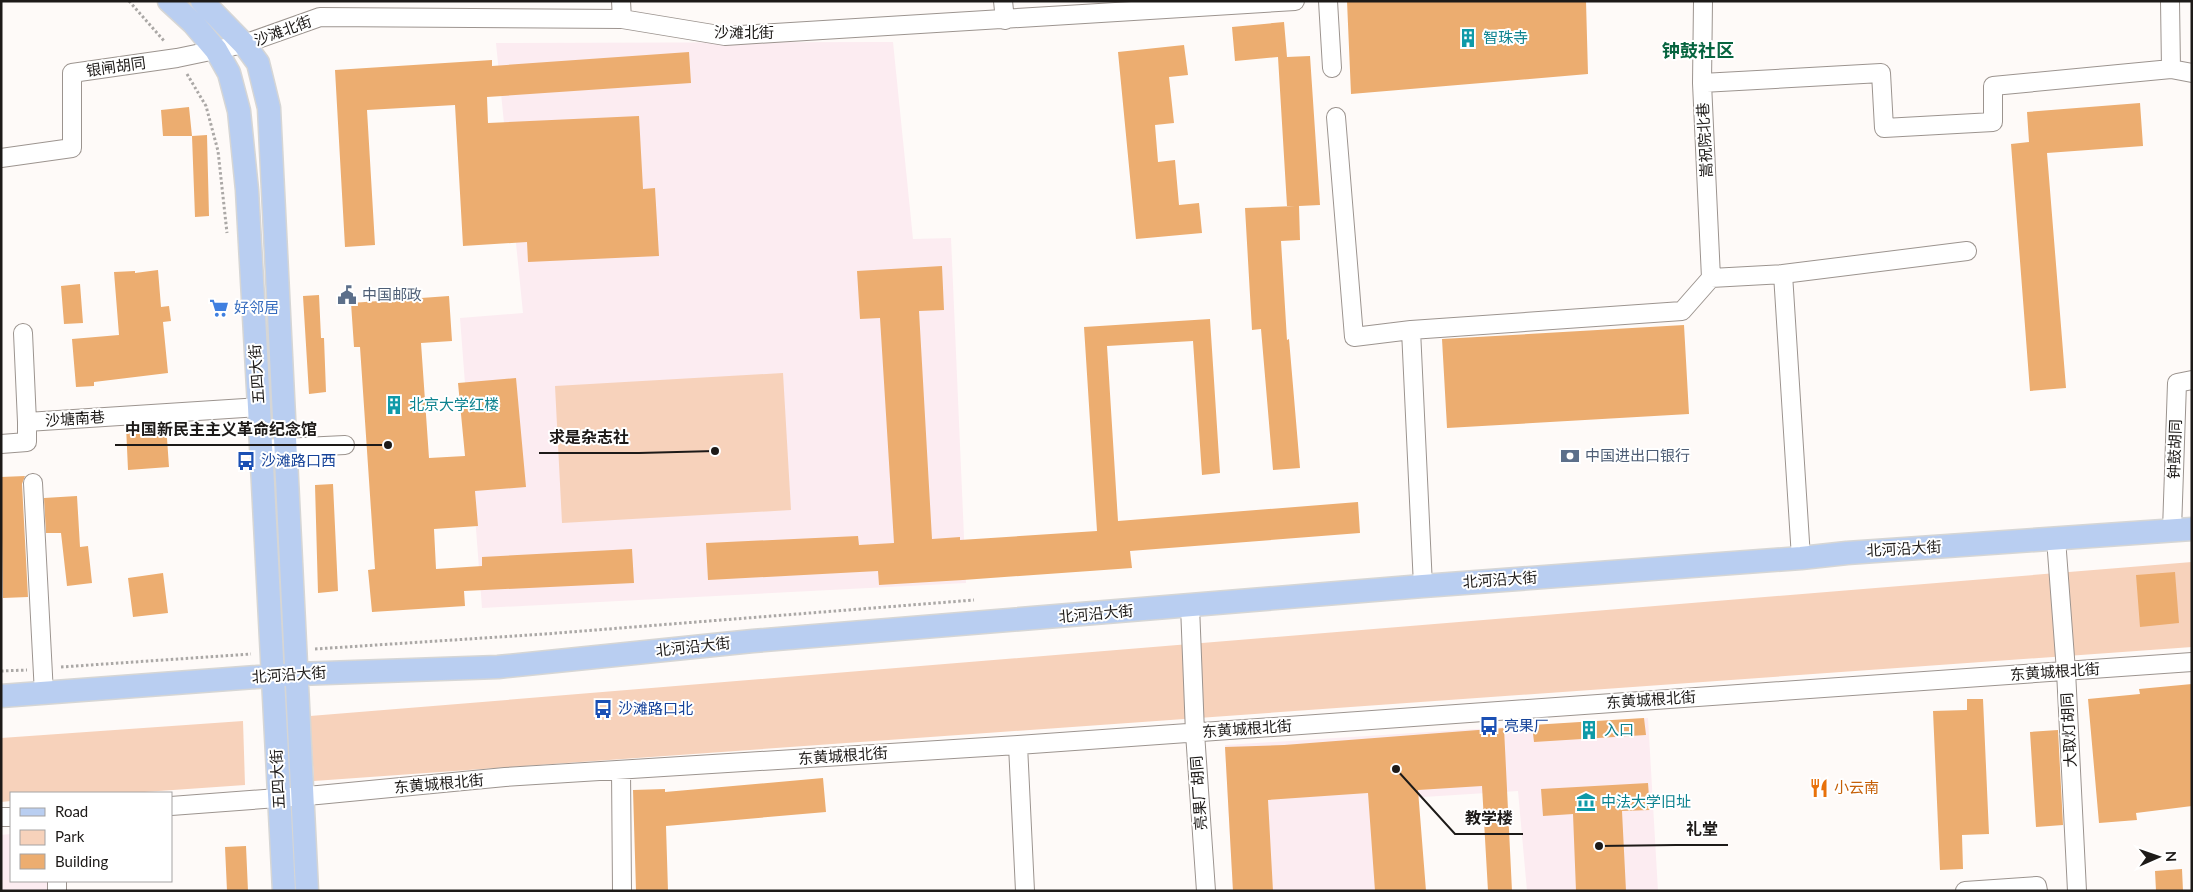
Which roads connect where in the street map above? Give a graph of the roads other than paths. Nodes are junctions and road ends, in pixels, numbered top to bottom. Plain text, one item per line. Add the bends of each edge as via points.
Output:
1 (169, 1) edge
2 (202, 1) edge
3 (1003, 1) edge
4 (1295, 1) edge
5 (1328, 1) edge
6 (1703, 1) edge
7 (2170, 1) edge
8 (1248, 3) edge
9 (319, 9) edge
10 (622, 10) edge
11 (1005, 20) junction
12 (244, 44) junction
13 (216, 50) junction
14 (1332, 68) dead end
15 (2171, 68) junction
16 (2192, 73) edge
17 (1702, 82) junction
18 (1336, 116) dead end
19 (1, 158) edge
20 (1967, 251) dead end
21 (1783, 274) junction
22 (1711, 278) junction
23 (1411, 330) junction
24 (23, 333) dead end
25 (2192, 380) edge
26 (260, 407) junction
27 (27, 422) junction
28 (1, 444) edge
29 (345, 445) dead end
30 (286, 448) junction
31 (262, 449) junction
32 (33, 483) dead end
33 (2182, 530) edge
34 (2056, 539) junction
35 (1801, 558) junction
36 (1423, 586) junction
37 (1190, 606) junction
38 (2192, 662) edge
39 (2066, 671) junction
40 (297, 674) junction
41 (273, 676) junction
42 (44, 694) junction
43 (1, 696) edge
44 (1195, 733) junction
45 (1018, 745) junction
46 (621, 770) junction
47 (302, 796) junction
48 (279, 798) junction
49 (172, 806) edge
50 (284, 891) edge
51 (307, 891) edge
52 (622, 891) edge
53 (1025, 891) edge
54 (1206, 891) edge
55 (1965, 891) edge
56 (2038, 891) edge
57 (2077, 891) edge

1 - 13 main road, 五四大街
2 - 12 main road, 五四大街
3 - 11 street
4 - 8 street, 沙滩北街
5 - 14 street
6 - 17 street, 嵩祝院北巷
7 - 15 street
8 - 11 street, 沙滩北街
9 - 10 street, 沙滩北街
9 - 12 street, 沙滩北街
10 - 11 street, 沙滩北街 via 725,36
12 - 13 street, 沙滩北街
12 - 30 main road, 五四大街 via 258,63 269,108
13 - 19 street, 银闸胡同 via 72,73 72,148
13 - 26 main road, 五四大街 via 236,94 242,132
15 - 16 street
15 - 17 street via 1993,86 1993,122 1884,128 1880,73
17 - 22 street, 嵩祝院北巷
18 - 23 street via 1354,337
20 - 21 street
21 - 22 street
21 - 35 street
22 - 23 street via 1682,311
23 - 36 street
24 - 27 street
25 - 33 street, 钟鼓胡同 via 2176,383
26 - 27 street, 沙塘南巷
26 - 31 main road, 五四大街
27 - 28 street, 沙塘南巷 via 27,442
29 - 30 street
30 - 31 street
30 - 40 main road, 五四大街
31 - 41 main road, 五四大街
32 - 42 street
33 - 34 main road, 北河沿大街
34 - 35 main road, 北河沿大街
34 - 39 street, 大取灯胡同
35 - 36 main road, 北河沿大街
36 - 37 main road, 北河沿大街
37 - 40 main road, 北河沿大街 via 754,641 498,667
37 - 44 street, 亮果厂胡同
38 - 39 street, 东黄城根北街
39 - 44 street, 东黄城根北街
39 - 57 street, 大取灯胡同
40 - 41 main road, 北河沿大街
40 - 47 main road, 五四大街
41 - 42 main road, 北河沿大街
41 - 48 main road, 五四大街
42 - 43 main road, 北河沿大街
44 - 45 street, 东黄城根北街
44 - 54 street, 亮果厂胡同
45 - 46 street, 东黄城根北街
45 - 53 street
46 - 47 street, 东黄城根北街
46 - 52 street
47 - 48 street, 东黄城根北街
47 - 51 main road, 五四大街
48 - 49 street, 东黄城根北街
48 - 50 main road, 五四大街
55 - 56 street via 2037,886

